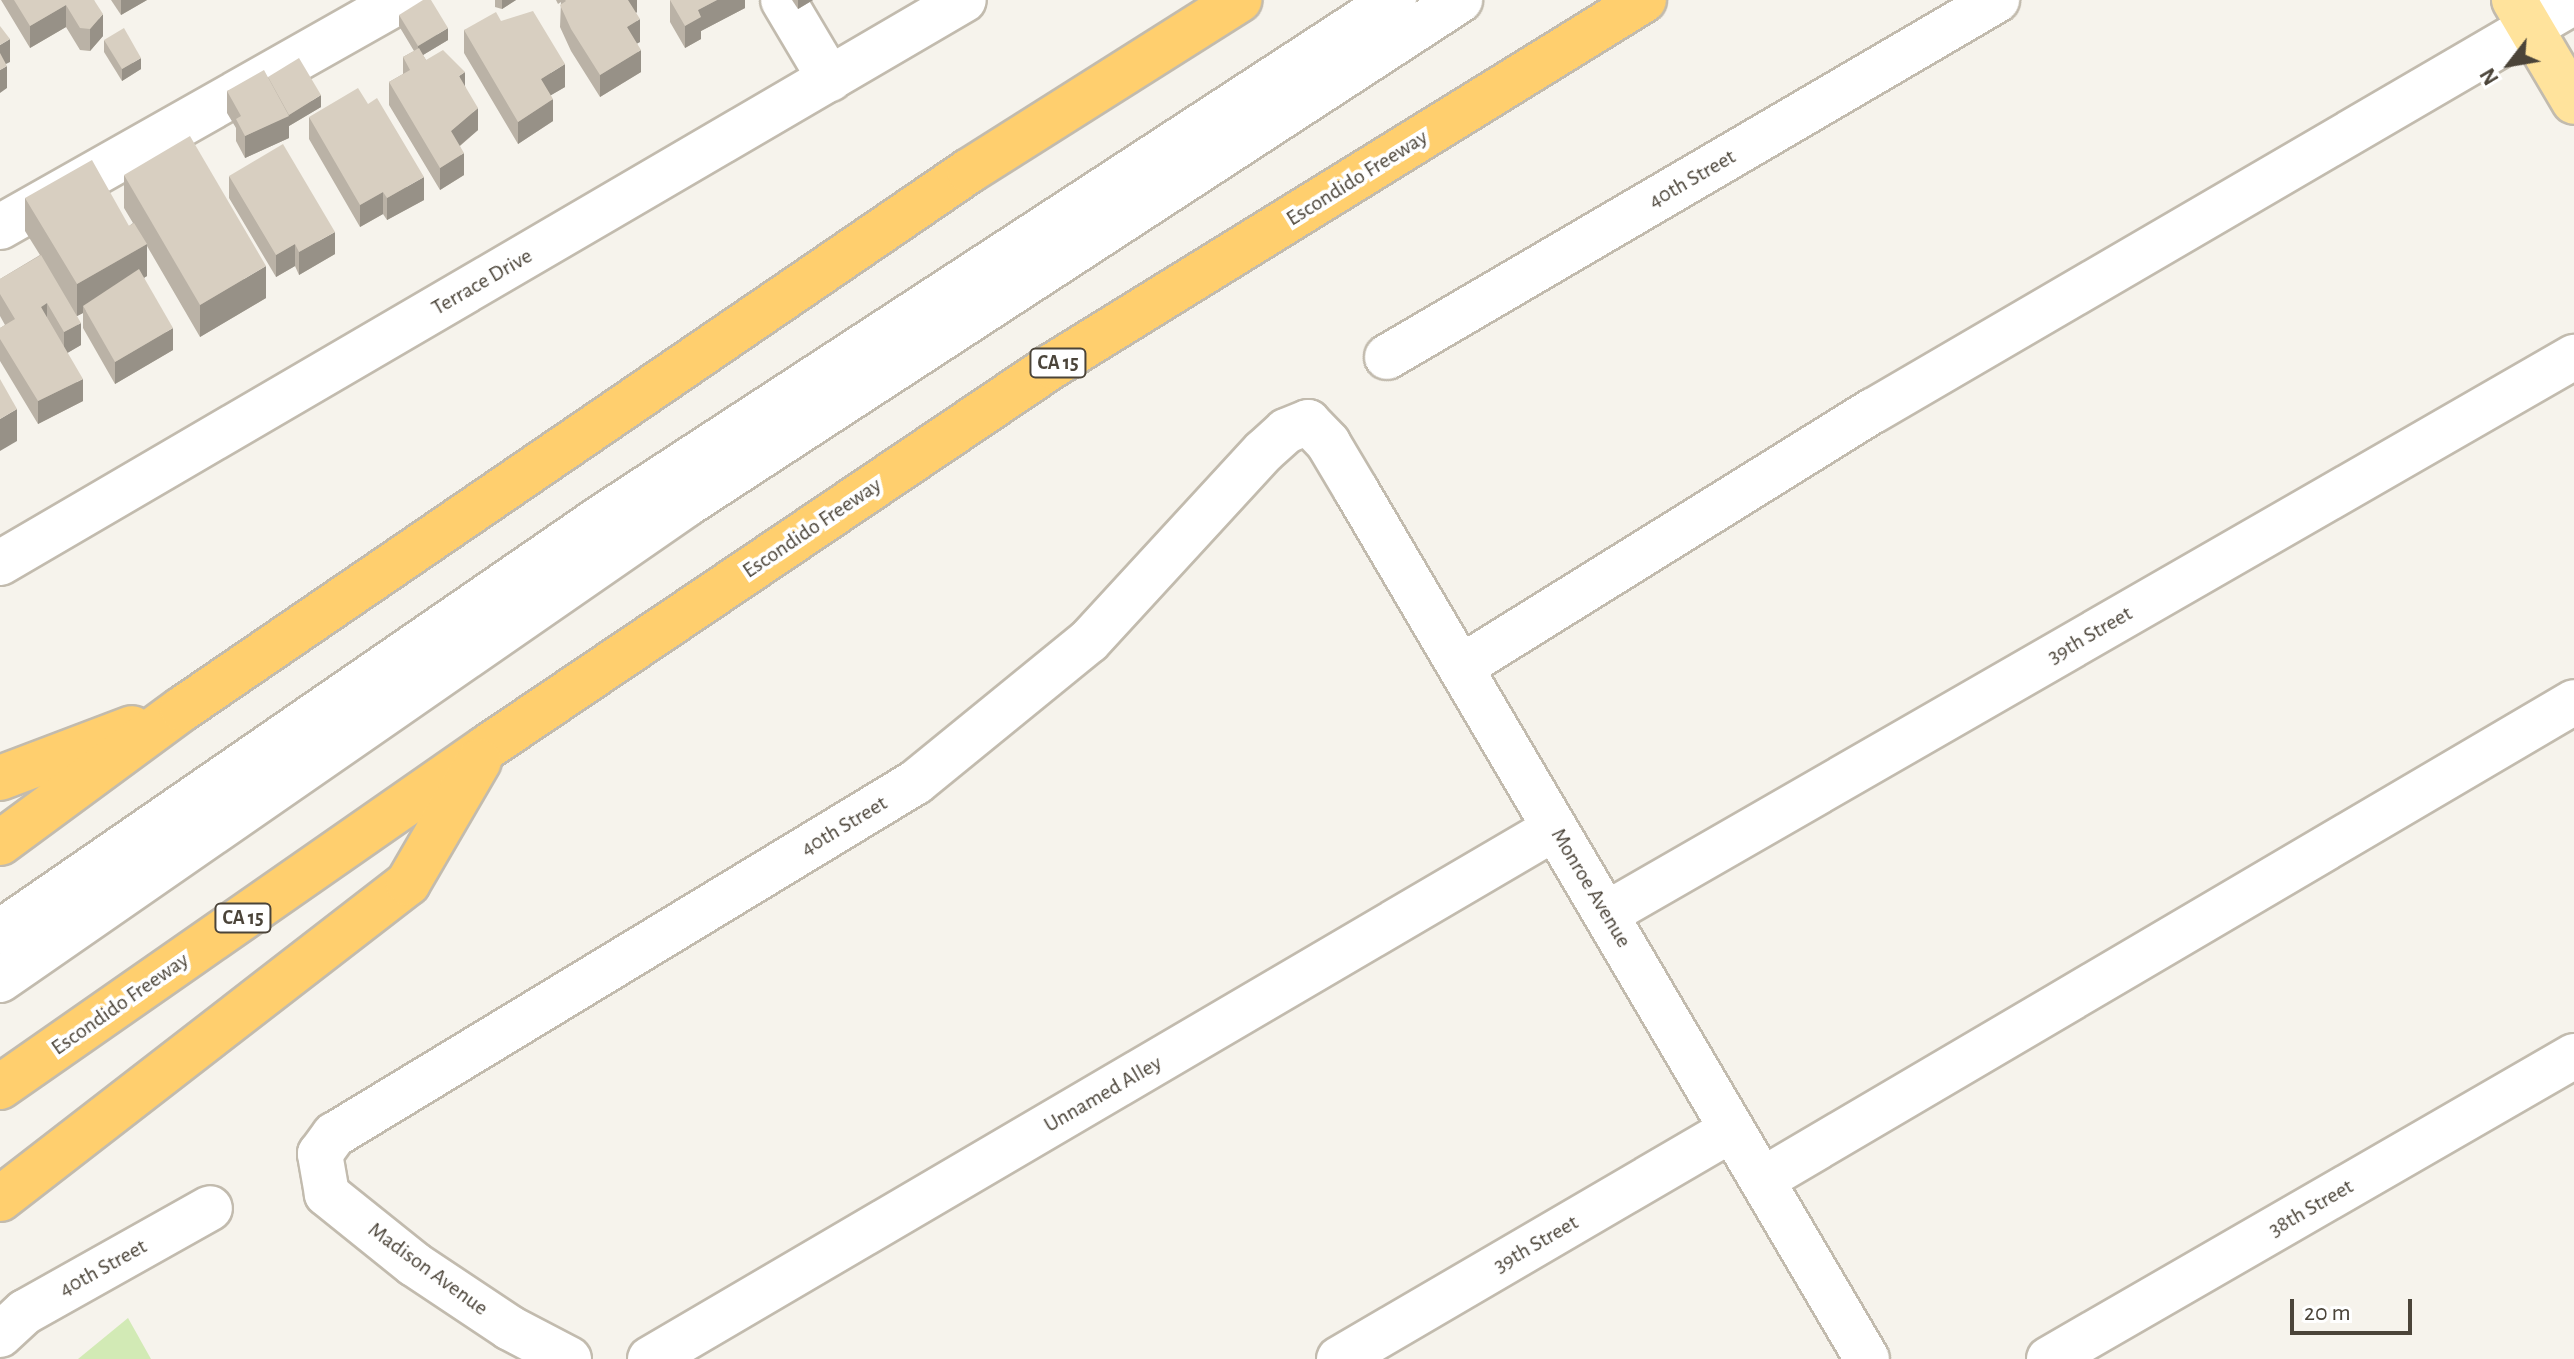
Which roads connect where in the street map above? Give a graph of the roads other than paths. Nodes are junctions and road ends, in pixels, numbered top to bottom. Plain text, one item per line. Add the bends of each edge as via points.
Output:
1 (401, 0) edge
2 (783, 0) edge
3 (964, 0) edge
4 (1240, 0) edge
5 (1394, 0) edge
6 (1460, 0) edge
7 (1644, 0) edge
8 (1997, 0) edge
9 (2574, 2) edge
10 (2522, 14) edge
11 (830, 79) junction
12 (2574, 102) edge
13 (0, 227) edge
14 (1387, 357) dead end
15 (2574, 357) edge
16 (1308, 422) joint
17 (0, 563) edge
18 (1461, 667) junction
19 (2574, 702) edge
20 (182, 709) junction
21 (486, 748) junction
22 (0, 778) edge
23 (1555, 828) junction
24 (0, 843) edge
25 (1606, 914) junction
26 (0, 932) edge
27 (0, 980) edge
28 (2574, 1056) edge
29 (0, 1087) edge
30 (1732, 1129) junction
31 (320, 1154) joint
32 (1762, 1180) junction
33 (0, 1199) edge
34 (210, 1208) dead end
35 (0, 1335) edge
36 (569, 1359) edge
37 (650, 1359) edge
38 (1339, 1359) edge
39 (1867, 1359) edge
40 (2049, 1359) edge

1 - 13 street
2 - 11 street
3 - 11 street, Terrace Drive
4 - 20 highway via 969,171
5 - 26 street via 602,517
6 - 27 street via 687,504
7 - 21 highway, Escondido Freeway / CA 15 via 1052,366
8 - 14 street, 40th Street
9 - 10 street
10 - 12 main road
10 - 18 street
11 - 17 street, Terrace Drive
15 - 25 street, 39th Street
16 - 18 street, Monroe Avenue via 1328,443
16 - 31 street, 40th Street via 1286,431 1264,451 1089,641 916,782 334,1135
18 - 23 street, Monroe Avenue
19 - 32 street
20 - 22 highway
20 - 24 highway
21 - 29 highway, Escondido Freeway / CA 15
21 - 33 highway via 408,883
23 - 25 street, Monroe Avenue
23 - 37 street, Unnamed Alley
25 - 30 street, Monroe Avenue
28 - 40 street, 38th Street
30 - 32 street, Monroe Avenue
30 - 38 street, 39th Street
31 - 36 street, Madison Avenue via 327,1194 414,1264 510,1328
32 - 39 street, Monroe Avenue
34 - 35 street, 40th Street via 25,1312

